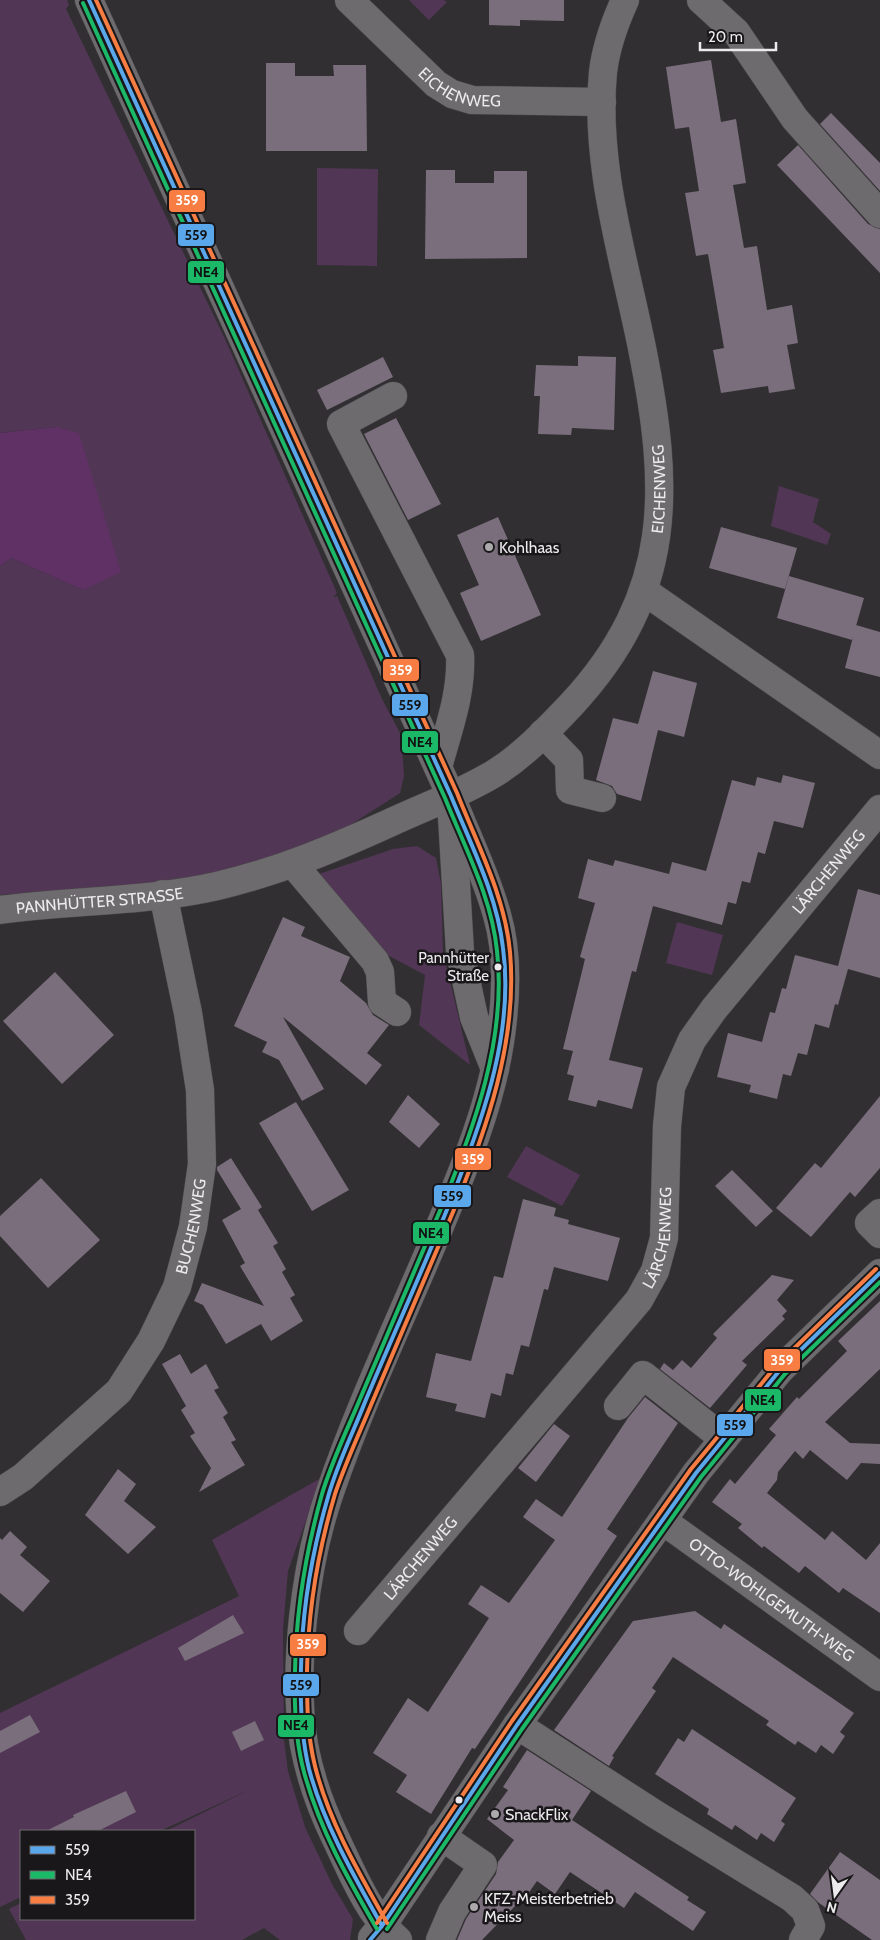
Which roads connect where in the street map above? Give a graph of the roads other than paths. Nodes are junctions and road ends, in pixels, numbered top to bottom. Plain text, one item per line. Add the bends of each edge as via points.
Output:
1 (90, 0) edge
2 (349, 0) edge
3 (625, 0) edge
4 (700, 0) edge
5 (602, 102) junction
6 (880, 214) edge
7 (393, 396) dead end
8 (644, 591) junction
9 (543, 734) junction
10 (880, 755) edge
11 (438, 767) junction
12 (451, 796) junction
13 (602, 798) dead end
14 (880, 809) edge
15 (293, 864) junction
16 (163, 894) junction
17 (0, 910) edge
18 (397, 1012) dead end
19 (495, 1069) junction
20 (880, 1213) edge
21 (880, 1234) edge
22 (880, 1273) edge
23 (618, 1406) dead end
24 (724, 1439) junction
25 (0, 1492) edge
26 (662, 1521) junction
27 (358, 1631) dead end
28 (880, 1677) edge
29 (517, 1725) junction
30 (441, 1836) junction
31 (384, 1935) edge
32 (440, 1940) edge
33 (803, 1940) edge

1 - 11 street
2 - 5 street, EICHENWEG via 436,84 452,94 472,100
3 - 5 street, EICHENWEG via 604,68
4 - 6 street via 736,32 795,119
5 - 8 street, EICHENWEG via 606,166 654,410 660,465 656,533
7 - 11 street via 341,424 460,655 458,697
8 - 9 street, EICHENWEG via 610,656
8 - 10 street
9 - 12 street, EICHENWEG via 494,774
9 - 13 street via 569,760 570,790
11 - 12 street
12 - 15 street, PANNHÜTTER STRASSE
12 - 19 street via 460,952 474,1017
12 - 19 street via 498,917 505,970
14 - 27 street, LÄRCHENWEG via 714,1009 680,1062 671,1087 667,1126 664,1238 655,1271 639,1300
15 - 16 street, PANNHÜTTER STRASSE via 215,886
15 - 18 street via 375,961 380,972 382,1002
16 - 17 street, PANNHÜTTER STRASSE
16 - 25 street, BUCHENWEG via 200,1090 202,1164 193,1226 177,1287 151,1341 119,1391 23,1477
19 - 31 street via 475,1137 455,1189 329,1494 303,1626 301,1710 305,1747 322,1809
20 - 21 street via 869,1223
22 - 24 street via 780,1370
23 - 24 street via 644,1375
24 - 26 street
26 - 28 street, OTTO-WOHLGEMUTH-WEG
26 - 29 street
29 - 30 street
29 - 33 street via 792,1898 805,1910 810,1926
30 - 31 street
30 - 32 street via 483,1865 452,1912

